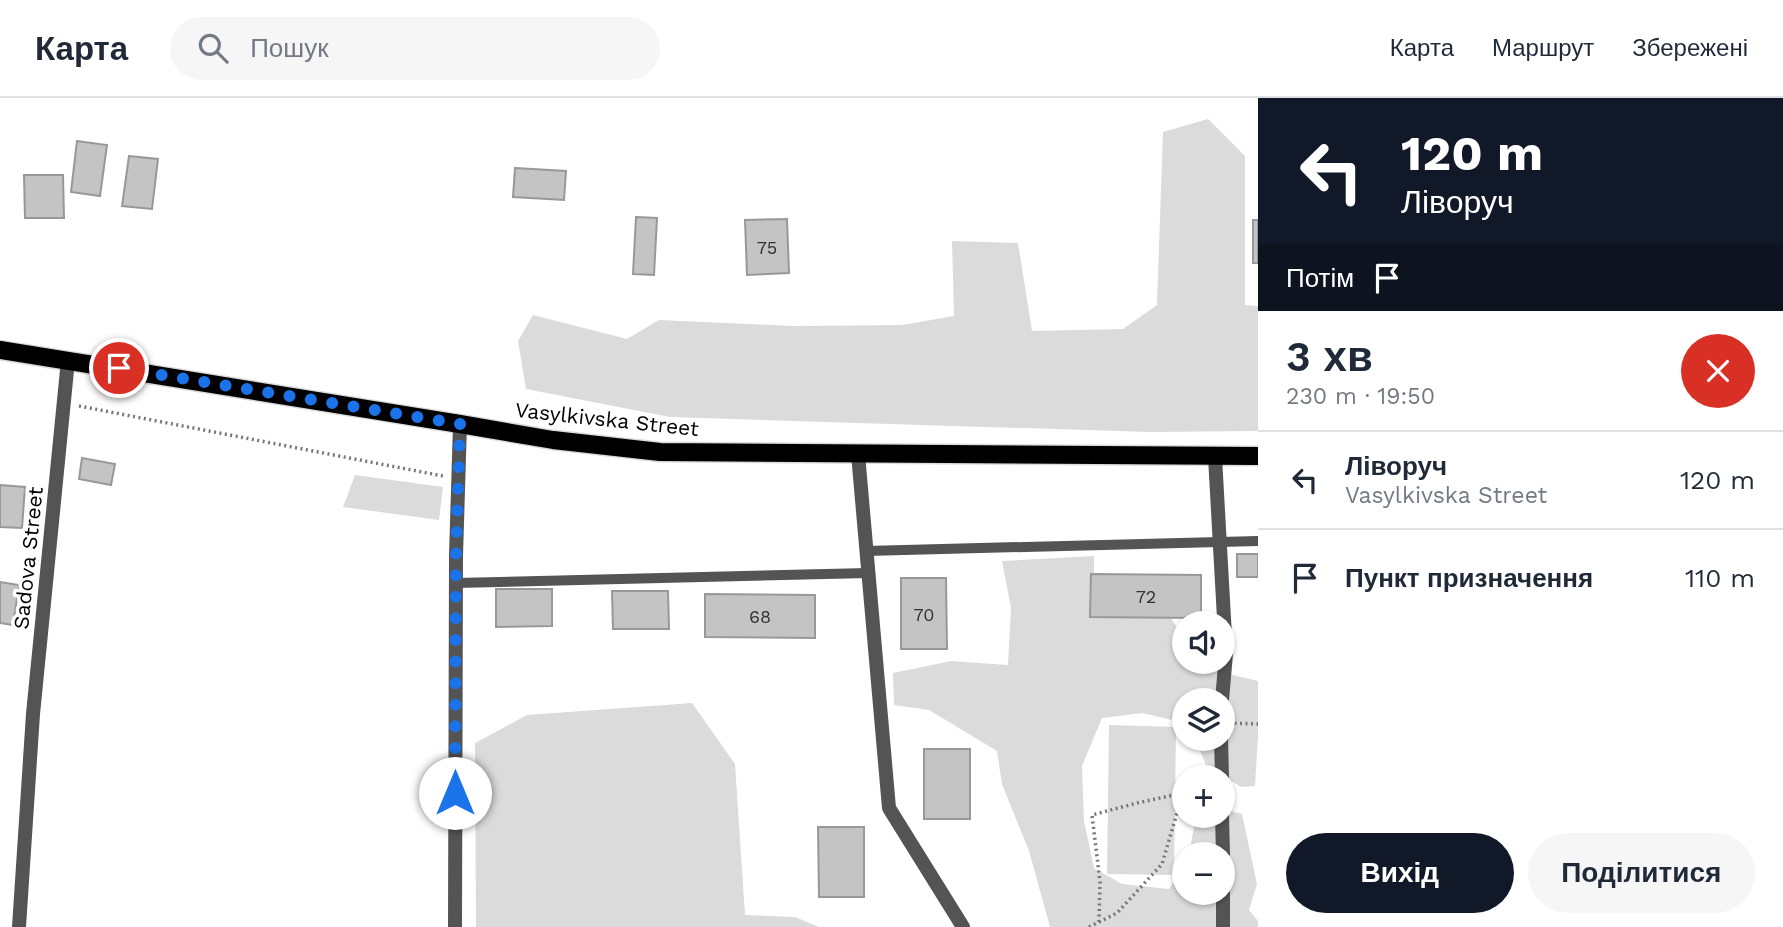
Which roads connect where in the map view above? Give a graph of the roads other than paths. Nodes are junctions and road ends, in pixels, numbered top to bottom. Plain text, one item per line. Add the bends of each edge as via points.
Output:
1 (0, 349) edge
2 (68, 360) junction
3 (460, 424) junction
4 (858, 454) junction
5 (1258, 456) edge
6 (1215, 457) junction
7 (1258, 541) edge
8 (1220, 542) junction
9 (866, 551) junction
10 (868, 573) junction
11 (456, 583) junction
12 (1223, 688) edge
13 (1223, 905) edge
14 (19, 927) edge
15 (455, 927) edge
16 (963, 927) edge
17 (1223, 927) edge

1 - 2 main road, Vasylkivska Street
2 - 3 main road, Vasylkivska Street
2 - 14 street, Sadova Street via 33,714
3 - 4 main road, Vasylkivska Street via 660,452
3 - 11 street
4 - 6 main road, Vasylkivska Street
4 - 9 street
5 - 6 main road, Vasylkivska Street
6 - 8 street
7 - 8 lane
8 - 9 lane
8 - 12 street via 1226,654
9 - 10 street
10 - 11 lane
10 - 16 street via 889,808
11 - 15 street
13 - 17 street

